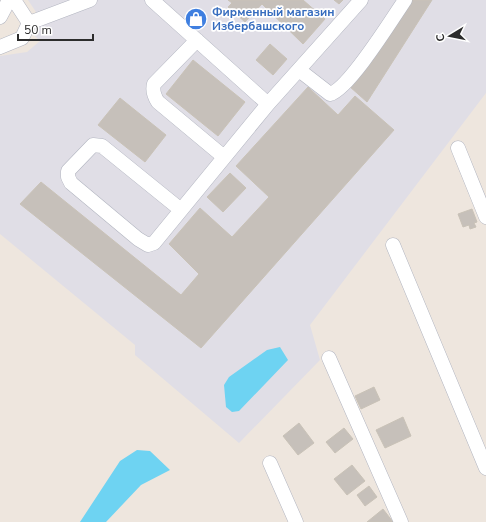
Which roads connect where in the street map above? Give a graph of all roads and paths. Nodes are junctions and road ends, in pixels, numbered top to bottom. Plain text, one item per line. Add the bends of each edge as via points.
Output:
1 (9, 0) edge
2 (14, 0) edge
3 (90, 0) edge
4 (152, 0) edge
5 (361, 0) edge
6 (405, 0) edge
7 (0, 17) edge
8 (29, 23) junction
9 (197, 40) junction
10 (0, 47) edge
11 (299, 70) junction
12 (268, 104) junction
13 (458, 148) dead end
14 (224, 157) junction
15 (181, 210) junction
16 (486, 217) edge
17 (393, 244) dead end
18 (329, 358) dead end
19 (270, 463) dead end
20 (486, 468) edge
21 (296, 522) edge
22 (401, 522) edge

1 - 7 street
2 - 8 street
3 - 8 street
4 - 9 street
5 - 11 street
6 - 11 street via 337,92 330,94
8 - 10 street via 22,38
9 - 12 street
9 - 14 street via 154,84 153,89 158,102
11 - 12 street
12 - 14 street
13 - 16 street
14 - 15 street
15 - 15 street via 154,243 148,245 71,183 68,171 93,145 102,146
17 - 20 street
18 - 22 street
19 - 21 street

